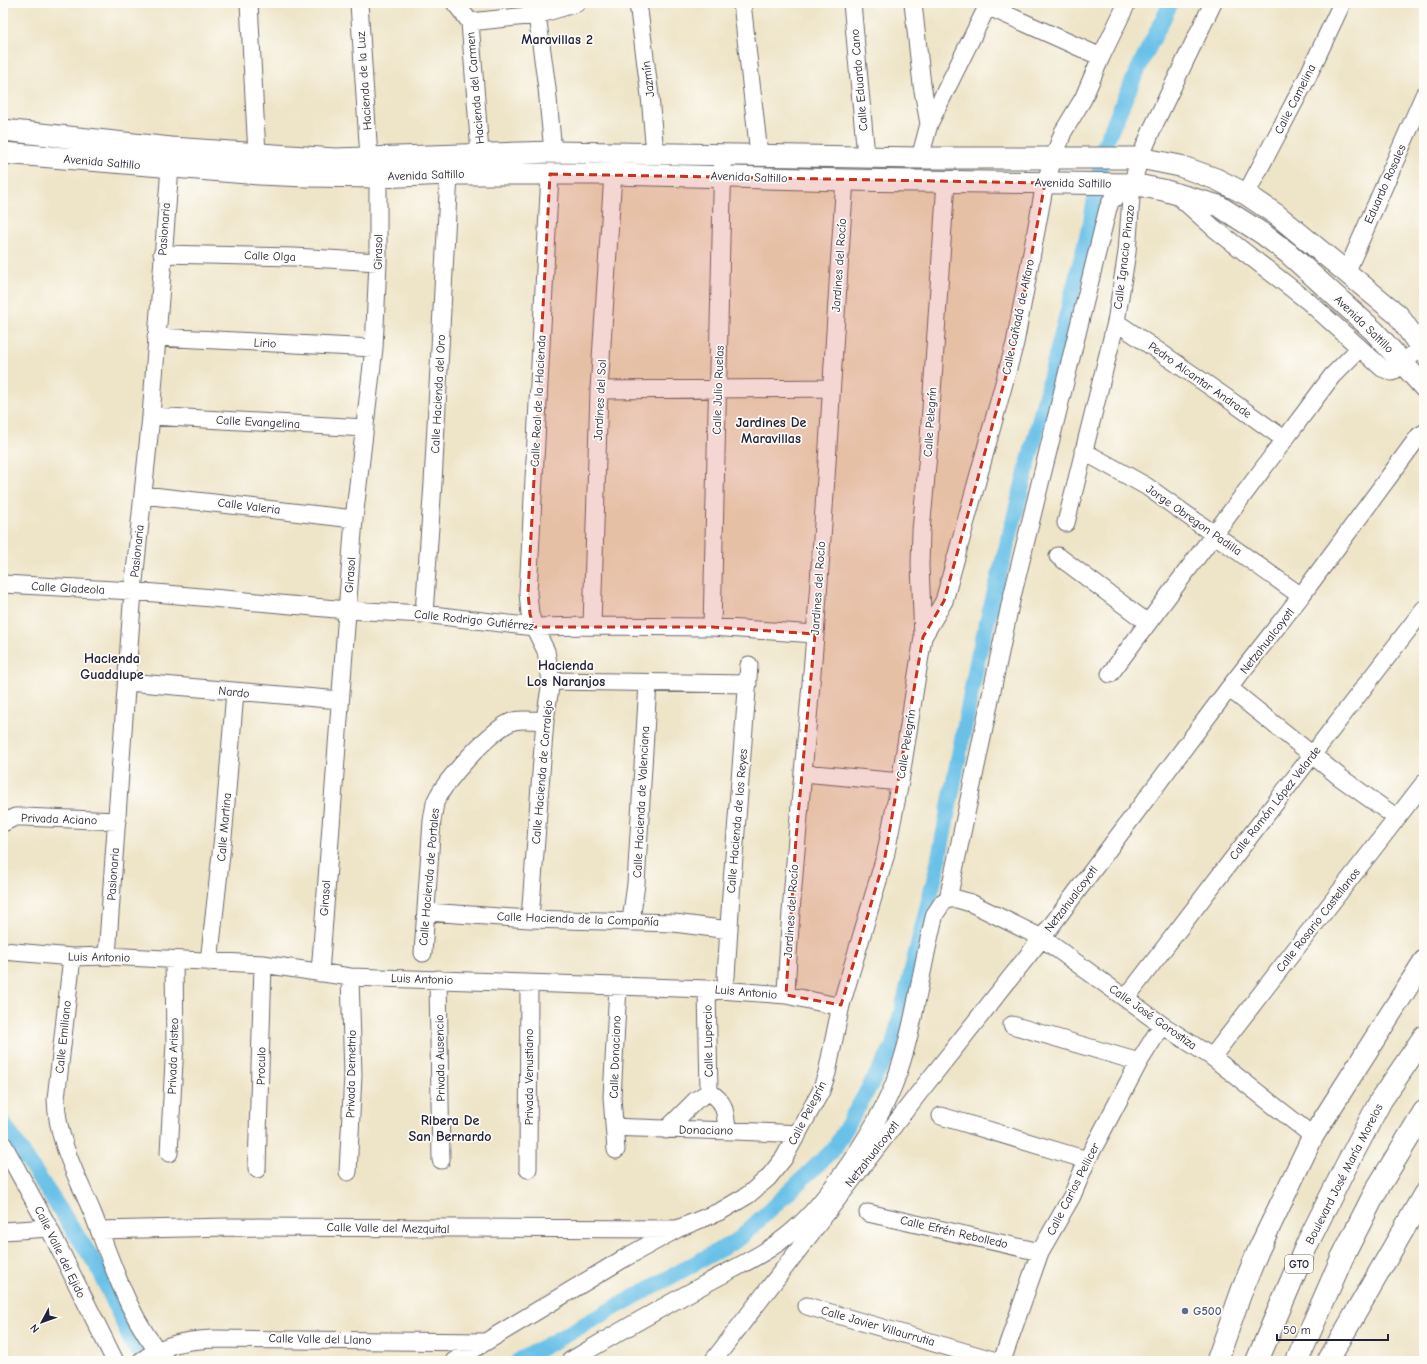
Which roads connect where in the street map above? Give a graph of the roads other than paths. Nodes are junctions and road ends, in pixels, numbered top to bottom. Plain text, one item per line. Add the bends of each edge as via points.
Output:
1 (249, 3) edge
2 (359, 3) edge
3 (455, 3) edge
4 (577, 3) edge
5 (638, 3) edge
6 (742, 3) edge
7 (852, 3) edge
8 (913, 3) edge
9 (1127, 3) edge
10 (1213, 3) edge
11 (1342, 3) edge
12 (988, 5) edge
13 (537, 15) junction
14 (470, 22) junction
15 (1101, 57) junction
16 (1424, 95) edge
17 (929, 124) junction
18 (3, 130) edge
19 (553, 152) junction
20 (3, 153) edge
21 (480, 153) junction
22 (722, 153) junction
23 (257, 154) junction
24 (655, 154) junction
25 (759, 154) junction
26 (866, 156) junction
27 (1060, 157) junction
28 (170, 158) junction
29 (369, 158) junction
30 (920, 158) junction
31 (1140, 158) junction
32 (449, 174) junction
33 (550, 174) junction
34 (613, 174) junction
35 (723, 176) junction
36 (378, 177) junction
37 (845, 180) junction
38 (946, 181) junction
39 (1051, 182) junction
40 (1132, 184) junction
41 (1175, 194) junction
42 (1246, 194) junction
43 (162, 254) junction
44 (378, 262) junction
45 (1346, 273) junction
46 (1116, 322) junction
47 (156, 337) junction
48 (374, 348) junction
49 (1360, 348) junction
50 (1423, 348) edge
51 (1404, 363) junction
52 (1424, 387) edge
53 (830, 388) junction
54 (718, 389) junction
55 (599, 390) junction
56 (151, 416) junction
57 (365, 428) junction
58 (1424, 433) edge
59 (1284, 439) junction
60 (1084, 451) junction
61 (143, 495) junction
62 (354, 519) junction
63 (1066, 523) dead end
64 (1214, 534) junction
65 (1058, 556) dead end
66 (3, 584) edge
67 (134, 591) junction
68 (1301, 596) junction
69 (1424, 609) edge
70 (347, 610) junction
71 (424, 614) junction
72 (1148, 623) junction
73 (592, 626) junction
74 (534, 627) junction
75 (712, 627) junction
76 (815, 634) junction
77 (922, 637) junction
78 (749, 665) dead end
79 (1110, 674) dead end
80 (551, 681) junction
81 (127, 682) junction
82 (648, 683) junction
83 (748, 684) junction
84 (1229, 688) junction
85 (235, 692) junction
86 (340, 700) junction
87 (545, 720) junction
88 (1312, 754) junction
89 (804, 773) junction
90 (900, 782) junction
91 (1424, 784) edge
92 (1397, 818) junction
93 (117, 821) junction
94 (3, 823) edge
95 (948, 900) junction
96 (427, 912) junction
97 (530, 919) junction
98 (632, 921) junction
99 (729, 930) junction
100 (1042, 938) junction
101 (3, 951) edge
102 (423, 953) dead end
103 (107, 956) junction
104 (72, 957) junction
105 (174, 960) junction
106 (1424, 961) edge
107 (209, 962) junction
108 (264, 964) junction
109 (320, 973) junction
110 (726, 976) dead end
111 (350, 977) junction
112 (438, 979) junction
113 (529, 984) junction
114 (618, 986) junction
115 (707, 989) junction
116 (786, 995) junction
117 (1126, 998) junction
118 (841, 1005) junction
119 (1012, 1025) dead end
120 (1162, 1025) junction
121 (1424, 1037) edge
122 (1212, 1057) junction
123 (1139, 1062) junction
124 (709, 1092) junction
125 (1424, 1112) edge
126 (941, 1116) dead end
127 (614, 1127) junction
128 (666, 1130) junction
129 (727, 1130) junction
130 (798, 1134) junction
131 (1313, 1136) junction
132 (3, 1144) edge
133 (616, 1150) dead end
134 (169, 1153) dead end
135 (441, 1160) dead end
136 (1087, 1160) junction
137 (257, 1169) dead end
138 (528, 1169) dead end
139 (348, 1172) dead end
140 (1421, 1205) edge
141 (868, 1213) dead end
142 (49, 1228) junction
143 (677, 1229) junction
144 (100, 1230) junction
145 (3, 1231) edge
146 (1040, 1252) junction
147 (807, 1306) dead end
148 (485, 1342) junction
149 (161, 1356) edge
150 (115, 1361) edge
151 (141, 1361) edge
152 (454, 1361) edge
153 (570, 1361) edge
154 (713, 1361) edge
155 (996, 1361) edge
156 (1002, 1361) edge
157 (1217, 1361) edge
158 (1257, 1361) edge
159 (1297, 1361) edge
160 (1328, 1361) edge

1 - 23 street
2 - 29 street, Hacienda de la Luz
3 - 14 street, Hacienda del Carmen
4 - 13 street
5 - 24 street, Jazmín
6 - 25 street
7 - 26 street, Calle Eduardo Cano
8 - 17 street
9 - 15 street, Calle Cañadá de Alfaro
10 - 31 street, Calle Ignacio Pinazo
11 - 42 street, Calle Camelina via 1306,80
12 - 15 street
12 - 17 street
13 - 14 street
13 - 19 street
14 - 21 street, Hacienda del Carmen
15 - 27 street, Calle Cañadá de Alfaro via 1083,99 1063,132
16 - 45 street, Eduardo Rosales
17 - 30 street
18 - 28 street, Avenida Saltillo
19 - 21 street, Avenida Saltillo
19 - 24 street, Avenida Saltillo
20 - 28 street, Avenida Saltillo
21 - 29 street, Avenida Saltillo
22 - 24 street, Avenida Saltillo
22 - 25 street, Avenida Saltillo
22 - 35 street, Calle Julio Ruelas
23 - 28 street, Avenida Saltillo
23 - 29 street, Avenida Saltillo via 335,159
25 - 26 street, Avenida Saltillo
26 - 30 street, Avenida Saltillo
27 - 30 street, Avenida Saltillo
27 - 31 street, Avenida Saltillo
27 - 39 street, Calle Cañadá de Alfaro
28 - 36 street, Avenida Saltillo via 259,174
28 - 43 street, Pasionaria
31 - 40 street, Calle Ignacio Pinazo
31 - 42 street, Avenida Saltillo via 1180,166 1216,179
32 - 33 street, Avenida Saltillo
32 - 36 street, Avenida Saltillo
32 - 71 street, Calle Hacienda del Oro
33 - 34 street, Avenida Saltillo
33 - 74 street, Calle Real de la Hacienda via 528,593
34 - 35 street, Avenida Saltillo
34 - 55 street, Jardines del Sol
35 - 37 street, Avenida Saltillo
35 - 54 street, Calle Julio Ruelas
36 - 44 street, Girasol
37 - 38 street, Avenida Saltillo
37 - 53 street, Jardines del Rocío
38 - 39 street, Avenida Saltillo
38 - 77 street, Calle Pelegrín via 921,531
39 - 40 street, Avenida Saltillo
39 - 77 street, Calle Cañadá de Alfaro via 1015,343 944,600
40 - 41 street, Avenida Saltillo
40 - 46 street, Calle Ignacio Pinazo via 1127,252
40 - 95 street via 1111,201 1108,208 1010,605
41 - 49 street via 1215,229 1309,302
41 - 51 street, Avenida Saltillo via 1219,206 1263,234 1288,253 1374,331
42 - 45 street, Avenida Saltillo via 1277,215
43 - 44 street, Calle Olga
43 - 47 street, Pasionaria
44 - 48 street, Girasol
45 - 50 street, Avenida Saltillo via 1398,315
46 - 59 street, Pedro Alcantar Andrade
46 - 60 street, Calle Ignacio Pinazo
47 - 48 street, Lirio
47 - 56 street, Pasionaria
48 - 57 street, Girasol
49 - 51 street via 1382,368 1392,372
49 - 59 street via 1332,376
50 - 51 street
51 - 52 street, Avenida Saltillo
53 - 54 street
53 - 76 street, Jardines del Rocío
54 - 55 street
54 - 75 street, Calle Julio Ruelas
55 - 73 street, Jardines del Sol
56 - 57 street, Calle Evangelina
56 - 61 street, Pasionaria
57 - 62 street, Girasol
58 - 68 street, Netzahualcoyotl
59 - 64 street
60 - 63 street, Calle Ignacio Pinazo
60 - 64 street, Jorge Obregon Padilla via 1146,486
61 - 62 street, Calle Valeria
61 - 67 street, Pasionaria
62 - 70 street, Girasol
64 - 68 street, Jorge Obregon Padilla
64 - 72 street
65 - 72 street
66 - 67 street, Calle Gladeola
67 - 70 street, Calle Rodrigo Gutiérrez
67 - 81 street, Pasionaria
68 - 84 street, Netzahualcoyotl
69 - 88 street, Calle Ramón López Velarde
70 - 71 street, Calle Rodrigo Gutiérrez
70 - 86 street, Girasol
71 - 74 street, Calle Rodrigo Gutiérrez
72 - 79 street
73 - 74 street, Calle Rodrigo Gutiérrez
73 - 75 street, Calle Rodrigo Gutiérrez
74 - 80 street, Calle Hacienda de Corralejo via 546,651
75 - 76 street, Calle Rodrigo Gutiérrez
76 - 89 street, Jardines del Rocío
77 - 90 street, Calle Pelegrín
78 - 83 street, Calle Hacienda de los Reyes
80 - 82 street
80 - 87 street, Calle Hacienda de Corralejo
81 - 85 street, Nardo
81 - 93 street, Pasionaria
82 - 83 street
82 - 98 street, Calle Hacienda de Valenciana
83 - 99 street, Calle Hacienda de los Reyes
84 - 88 street
84 - 100 street, Netzahualcoyotl
85 - 86 street, Nardo
85 - 107 street, Calle Martina
86 - 109 street, Girasol
87 - 96 street, Calle Hacienda de Portales via 514,721 499,729 473,754 441,793 432,821
87 - 97 street, Calle Hacienda de Corralejo
88 - 92 street
88 - 117 street, Calle Ramón López Velarde
89 - 90 street
89 - 116 street, Jardines del Rocío via 796,838
90 - 118 street, Calle Pelegrín via 885,856
91 - 92 street, Calle Rosario Castellanos
92 - 122 street, Calle Rosario Castellanos
93 - 94 street, Privada Aciano via 24,817
93 - 103 street, Pasionaria
95 - 100 street, Calle José Gorostiza via 957,899 971,903
95 - 153 street via 935,914 906,1043 885,1104 844,1170 810,1214 793,1231 752,1259
96 - 97 street, Calle Hacienda de la Compañía
96 - 102 street, Calle Hacienda de Portales
97 - 98 street, Calle Hacienda de la Compañía
98 - 99 street, Calle Hacienda de la Compañía
99 - 110 street, Calle Hacienda de los Reyes
100 - 117 street, Calle José Gorostiza
100 - 154 street, Netzahualcoyotl via 918,1094
101 - 104 street, Luis Antonio
103 - 104 street, Luis Antonio
103 - 105 street, Luis Antonio
104 - 144 street, Calle Emiliano via 56,1116 68,1159
105 - 107 street, Luis Antonio
105 - 134 street, Privada Aristeo via 175,1043
106 - 131 street
107 - 108 street, Luis Antonio
108 - 109 street, Luis Antonio
108 - 137 street, Proculo
109 - 111 street, Luis Antonio
111 - 112 street, Luis Antonio
111 - 139 street, Privada Demetrio via 353,1075
112 - 113 street, Luis Antonio
112 - 135 street, Privada Ausencio
113 - 114 street, Luis Antonio
113 - 138 street, Privada Venustiano
114 - 115 street, Luis Antonio
114 - 127 street, Calle Donaciano via 612,1097
115 - 116 street, Luis Antonio
115 - 124 street, Calle Lupercio
116 - 118 street, Luis Antonio
117 - 120 street, Calle José Gorostiza
118 - 130 street, Calle Pelegrín via 827,1073 821,1091
119 - 123 street
120 - 122 street, Calle José Gorostiza
120 - 123 street, Calle Carlos Pellicer
121 - 158 main road, Boulevard José María Morelos / GTO via 1381,1100 1345,1168 1308,1242
122 - 131 street, Calle José Gorostiza
123 - 136 street, Calle Carlos Pellicer
124 - 128 street via 696,1100
124 - 129 street via 723,1104
125 - 159 main road via 1377,1189 1342,1258
126 - 136 street
127 - 128 street, Donaciano
127 - 133 street, Calle Donaciano
128 - 129 street, Donaciano
129 - 130 street, Donaciano
130 - 143 street, Calle Pelegrín via 768,1178 748,1195 721,1211
131 - 157 street via 1255,1258
132 - 142 street, Calle Valle del Ejido
136 - 146 street, Calle Carlos Pellicer via 1072,1196
140 - 160 street
141 - 146 street, Calle Efrén Rebolledo
142 - 145 street
142 - 150 street, Calle Valle del Ejido
143 - 144 street, Calle Valle del Mezquital via 226,1227
143 - 148 street
144 - 149 street, Calle Emiliano via 117,1278 144,1334
146 - 156 street, Calle Carlos Pellicer
147 - 155 street, Calle Javier Villaurrutia
148 - 149 street, Calle Valle del Llano via 211,1339 180,1342
148 - 152 street
149 - 151 street

